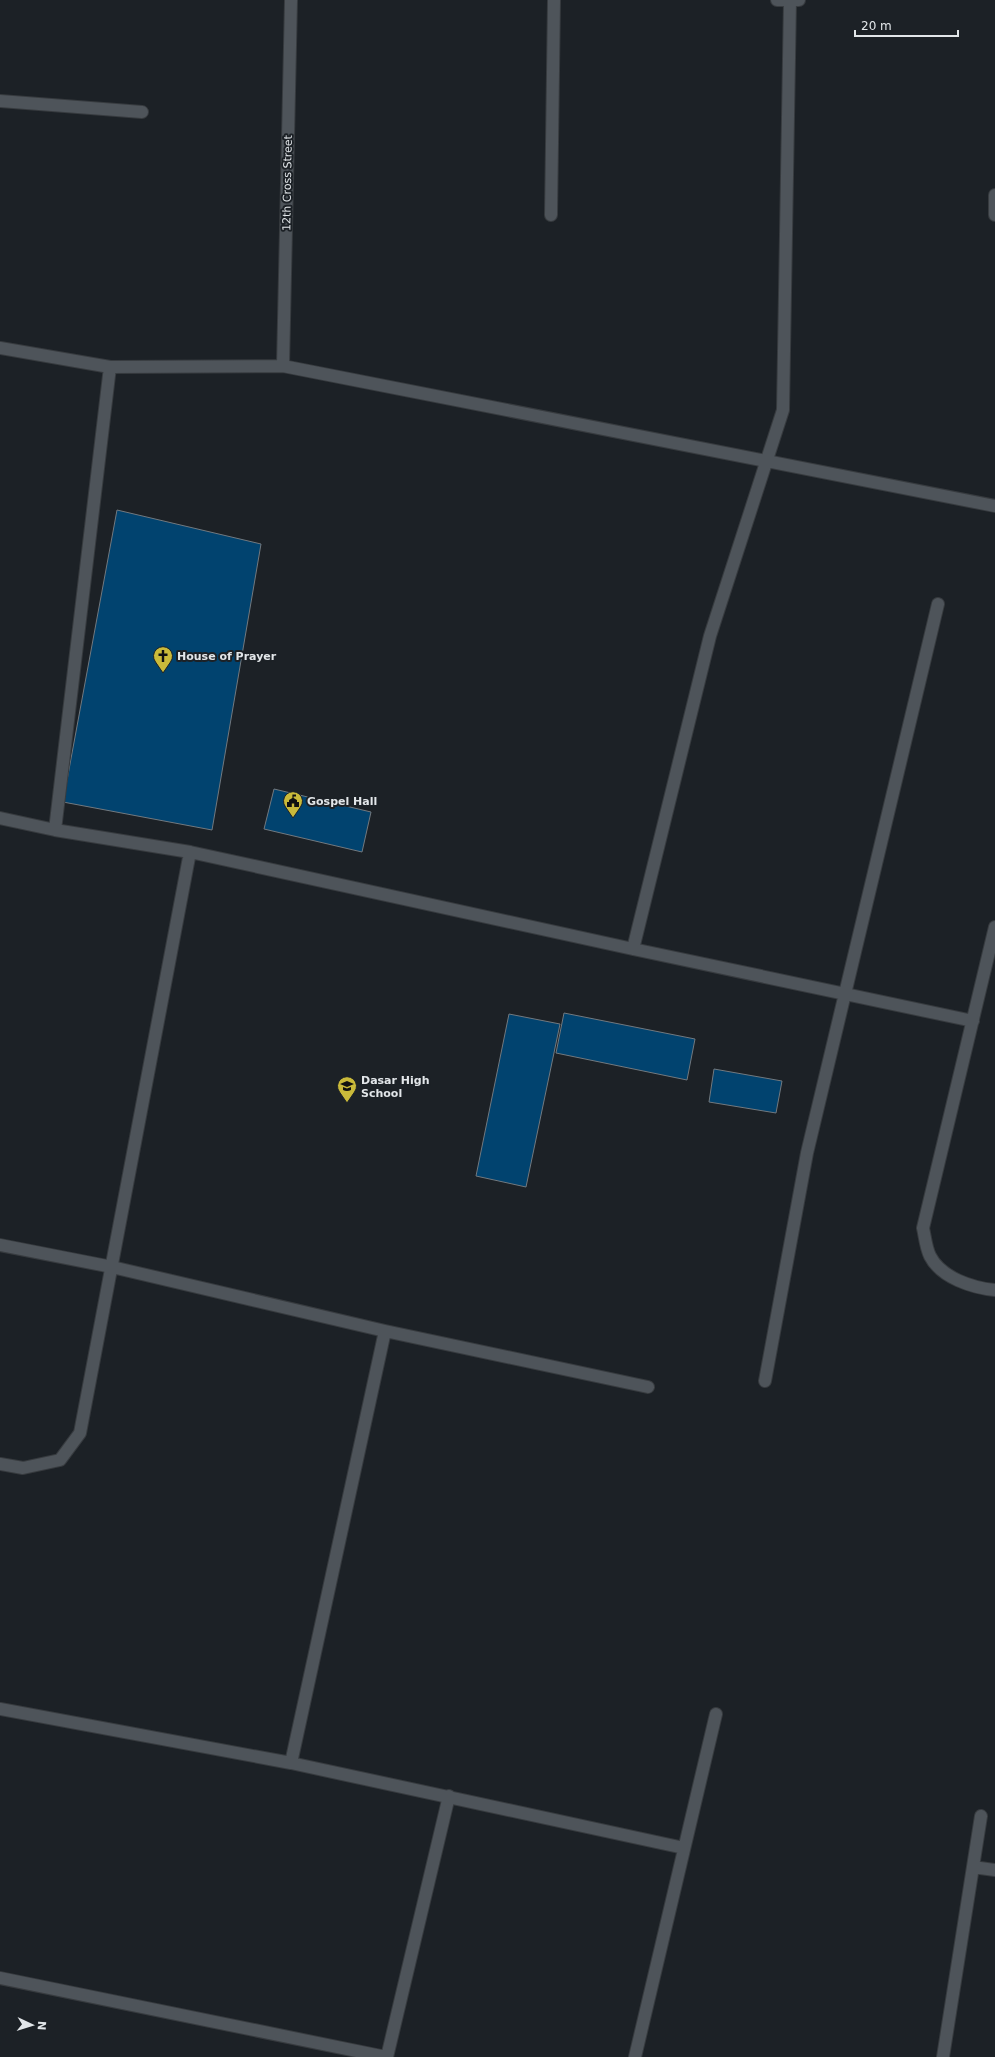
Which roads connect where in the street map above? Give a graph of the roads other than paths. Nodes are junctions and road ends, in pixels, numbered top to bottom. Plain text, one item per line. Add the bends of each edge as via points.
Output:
1 (292, 0) edge
2 (554, 0) edge
3 (777, 0) edge
4 (793, 0) edge
5 (0, 101) edge
6 (142, 112) dead end
7 (995, 195) edge
8 (995, 214) edge
9 (551, 215) dead end
10 (0, 348) edge
11 (283, 366) junction
12 (110, 367) junction
13 (766, 460) junction
14 (995, 506) edge
15 (938, 604) dead end
16 (0, 818) edge
17 (55, 830) junction
18 (190, 852) junction
19 (995, 927) edge
20 (633, 950) junction
21 (845, 994) junction
22 (973, 1021) junction
23 (0, 1246) edge
24 (112, 1267) junction
25 (995, 1290) edge
26 (385, 1331) junction
27 (765, 1381) dead end
28 (648, 1387) dead end
29 (0, 1464) edge
30 (0, 1709) edge
31 (716, 1714) dead end
32 (291, 1763) junction
33 (449, 1796) junction
34 (981, 1816) dead end
35 (684, 1848) junction
36 (973, 1867) junction
37 (995, 1870) edge
38 (0, 1978) edge
39 (387, 2057) edge
40 (635, 2057) edge
41 (943, 2057) edge

1 - 11 street, 12th Cross Street
2 - 9 street
3 - 4 street
4 - 13 street via 783,410
5 - 6 street
7 - 8 street
10 - 12 street
11 - 12 street
11 - 13 street
12 - 17 street
13 - 14 street
13 - 20 street via 710,636
15 - 21 street
16 - 17 street
17 - 18 street
18 - 20 street
18 - 24 street
19 - 22 street
20 - 21 street
21 - 22 street
21 - 27 street via 807,1153
22 - 25 street via 923,1228 930,1256 944,1272 978,1288
23 - 24 street
24 - 26 street
24 - 29 street via 80,1433 60,1460 23,1468
26 - 28 street
26 - 32 street
30 - 32 street
31 - 35 street
32 - 33 street
33 - 35 street
33 - 39 street
34 - 36 street
35 - 40 street
36 - 37 street
36 - 41 street
38 - 39 street

